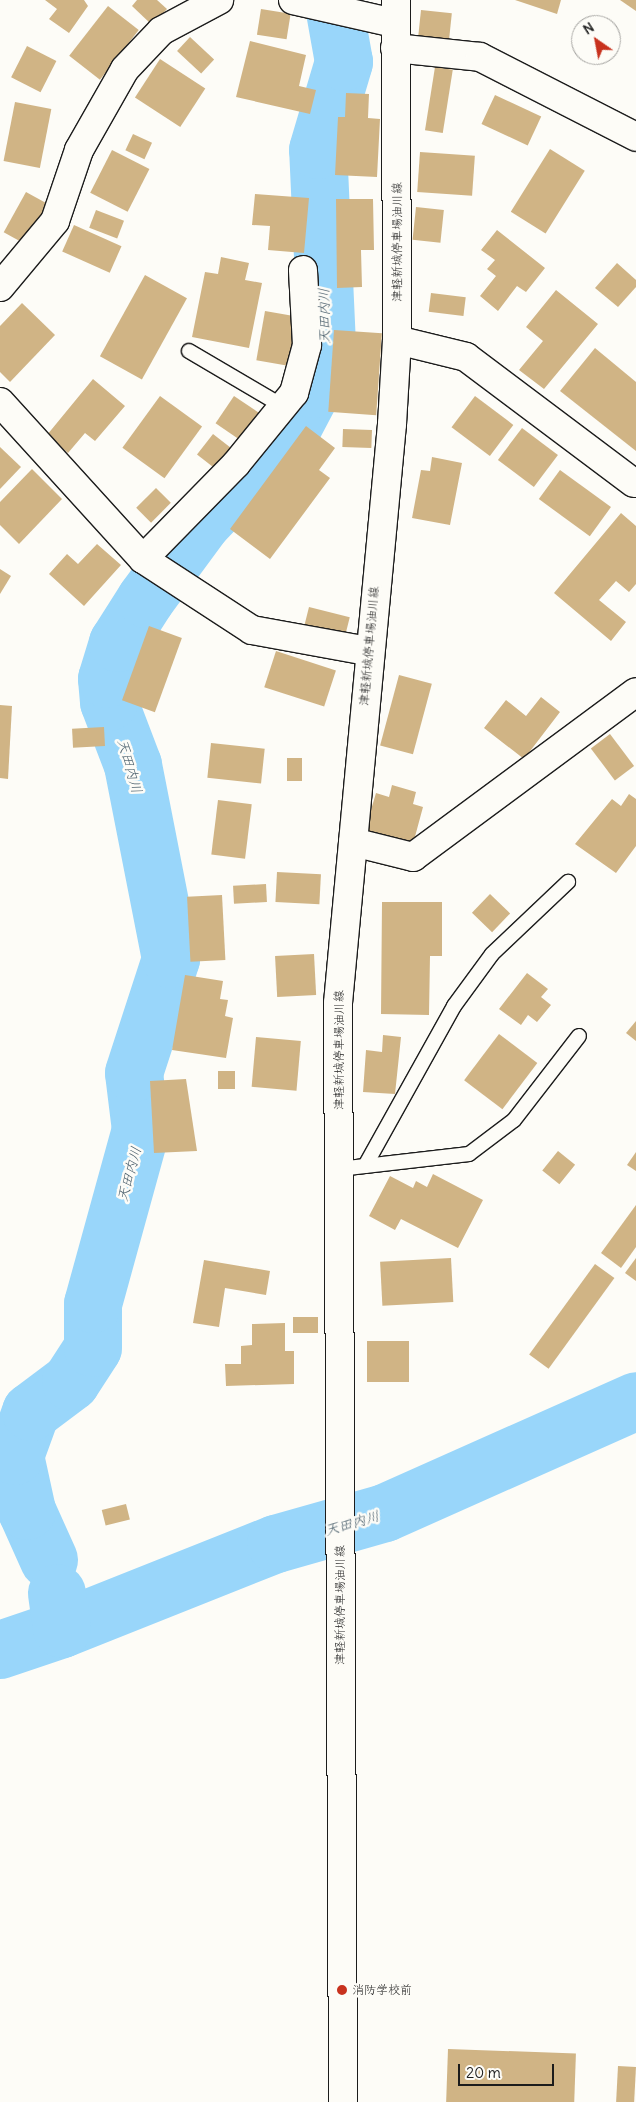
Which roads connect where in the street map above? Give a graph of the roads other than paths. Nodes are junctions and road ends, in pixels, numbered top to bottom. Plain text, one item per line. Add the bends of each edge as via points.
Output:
1 (219, 0) edge
2 (305, 3) edge
3 (395, 23) edge
4 (636, 137) edge
5 (303, 270) dead end
6 (0, 287) edge
7 (397, 340) junction
8 (189, 351) dead end
9 (1, 406) edge
10 (284, 407) junction
11 (634, 483) dead end
12 (149, 563) junction
13 (368, 651) junction
14 (636, 692) edge
15 (353, 842) junction
16 (568, 882) dead end
17 (579, 1036) dead end
18 (352, 1167) junction
19 (344, 2102) edge

1 - 6 street via 161,31 125,69 79,150 54,220
2 - 3 street
3 - 4 street via 480,58
3 - 7 street, 津軽新城停車場油川線
5 - 10 street via 307,345 294,393
7 - 11 street via 466,357
7 - 13 street, 津軽新城停車場油川線
8 - 10 lane
9 - 12 street
10 - 12 street
12 - 13 street via 178,585 252,630
13 - 15 street, 津軽新城停車場油川線
14 - 15 street via 413,857
15 - 18 street, 津軽新城停車場油川線 via 338,1003
16 - 18 lane via 492,954 454,1006
17 - 18 lane via 514,1120 469,1154
18 - 19 street, 津軽新城停車場油川線 via 340,1573

